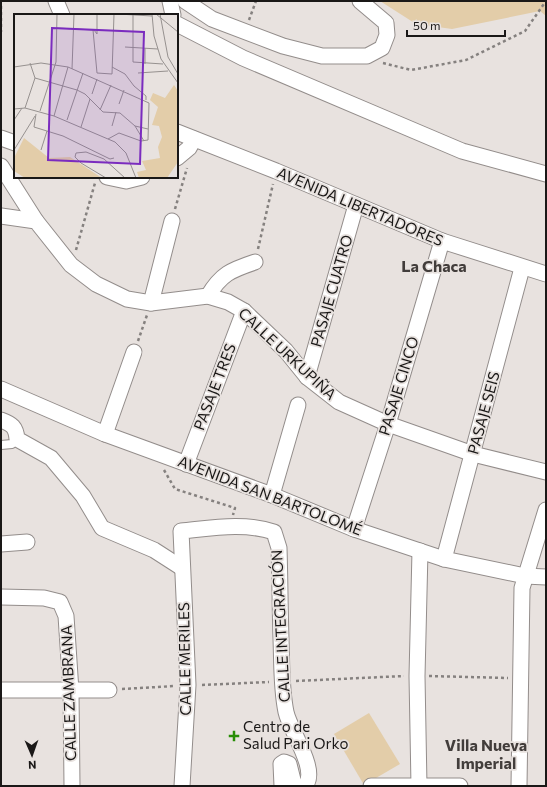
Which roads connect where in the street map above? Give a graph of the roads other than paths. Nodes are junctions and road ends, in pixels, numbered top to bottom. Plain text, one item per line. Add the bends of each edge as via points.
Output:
1 (56, 1) edge
2 (170, 1) edge
3 (185, 1) edge
4 (360, 1) edge
5 (62, 14) edge
6 (173, 14) edge
7 (178, 25) edge
8 (178, 133) edge
9 (1, 138) edge
10 (14, 143) edge
11 (191, 143) junction
12 (178, 157) edge
13 (1, 166) edge
14 (546, 174) edge
15 (112, 178) edge
16 (138, 178) edge
17 (356, 205) junction
18 (1, 216) edge
19 (36, 221) junction
20 (172, 221) road end
21 (442, 241) junction
22 (255, 262) road end
23 (522, 268) junction
24 (546, 274) edge
25 (208, 296) junction
26 (151, 303) junction
27 (244, 311) junction
28 (134, 352) road end
29 (307, 377) junction
30 (1, 389) edge
31 (298, 405) dead end
32 (1, 420) edge
33 (388, 424) junction
34 (105, 434) junction
35 (17, 439) junction
36 (1, 445) edge
37 (473, 454) junction
38 (186, 464) junction
39 (546, 472) edge
40 (272, 495) junction
41 (546, 510) edge
42 (354, 529) junction
43 (274, 532) joint
44 (26, 542) dead end
45 (1, 544) edge
46 (420, 551) junction
47 (444, 559) junction
48 (182, 568) junction
49 (525, 576) junction
50 (546, 578) edge
51 (1, 597) edge
52 (1, 690) edge
53 (109, 690) road end
54 (71, 691) junction
55 (419, 785) edge
56 (72, 786) edge
57 (182, 786) edge
58 (282, 786) edge
59 (296, 786) edge
60 (305, 786) edge
61 (371, 786) edge
62 (460, 786) edge
63 (519, 786) edge

1 - 5 street
2 - 6 street
3 - 4 street via 212,18 283,46 322,56 367,56 382,48 387,35 386,23
7 - 14 street via 243,58 462,151
8 - 11 street, AVENIDA LIBERTADORES
9 - 10 street
11 - 12 street
11 - 17 street, AVENIDA LIBERTADORES via 276,171
13 - 19 street, CALLE URKUPIÑA
15 - 16 street via 126,181
17 - 21 street, AVENIDA LIBERTADORES
17 - 29 street, PASAJE CUATRO
18 - 19 street
19 - 26 street, CALLE URKUPIÑA via 71,265 96,284 127,299
20 - 26 street
21 - 23 street, AVENIDA LIBERTADORES
21 - 33 street, PASAJE CINCO
22 - 25 street via 235,269 217,281
23 - 24 street, AVENIDA LIBERTADORES
23 - 37 street, PASAJE SEIS
25 - 26 street, CALLE URKUPIÑA
25 - 27 street, CALLE URKUPIÑA via 228,302
27 - 29 street, CALLE URKUPIÑA via 286,351
27 - 38 street, PASAJE TRES
28 - 34 street
29 - 33 street, CALLE URKUPIÑA via 339,402
30 - 34 street, AVENIDA SAN BARTOLOMÉ
31 - 40 street
32 - 35 street via 12,424 16,429
33 - 37 street, CALLE URKUPIÑA
33 - 42 street, PASAJE CINCO
34 - 38 street, AVENIDA SAN BARTOLOMÉ
35 - 36 lane via 12,444
35 - 48 street via 51,458 83,496 102,528 154,550
37 - 39 street, CALLE URKUPIÑA
37 - 47 street, PASAJE SEIS
38 - 40 street, AVENIDA SAN BARTOLOMÉ
40 - 42 street, AVENIDA SAN BARTOLOMÉ
41 - 49 street
42 - 46 street, AVENIDA SAN BARTOLOMÉ
43 - 48 street, CALLE MERILES via 258,527 180,531
43 - 60 street, CALLE INTEGRACIÓN via 279,548 282,682 287,717 309,770
44 - 45 street
46 - 47 street, AVENIDA SAN BARTOLOMÉ
46 - 55 street via 417,676
47 - 49 street, AVENIDA SAN BARTOLOMÉ
48 - 57 street, CALLE MERILES via 188,685
49 - 50 street, AVENIDA SAN BARTOLOMÉ
49 - 63 street via 522,588
51 - 54 street, CALLE ZAMBRANA via 44,598 60,602 66,616
52 - 54 street
53 - 54 street
54 - 56 street, CALLE ZAMBRANA
55 - 61 street
55 - 62 street
58 - 59 street via 281,764 284,762 290,764

